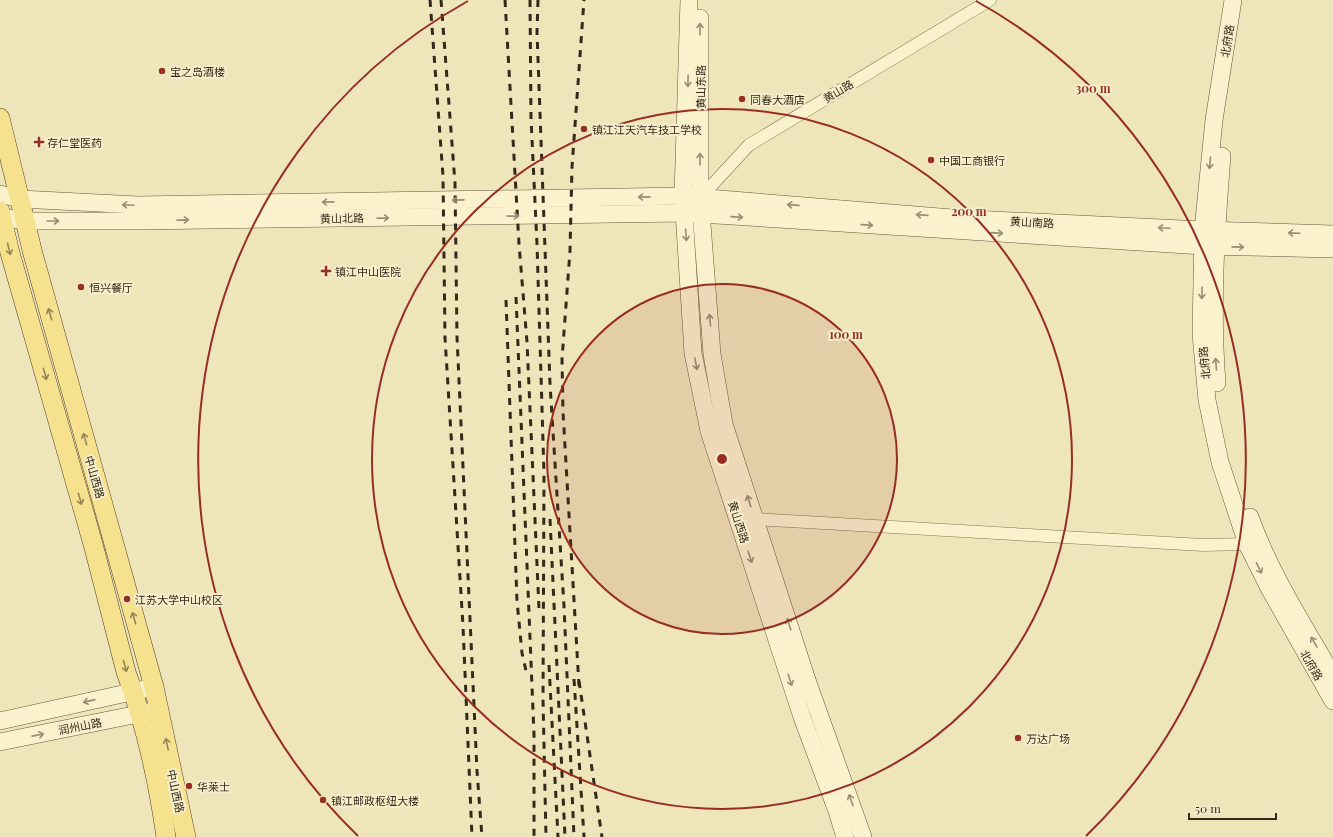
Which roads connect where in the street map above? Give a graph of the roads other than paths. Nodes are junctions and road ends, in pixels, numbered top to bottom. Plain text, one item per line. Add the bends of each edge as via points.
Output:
1 (689, 0) edge
2 (700, 0) edge
3 (990, 0) edge
4 (1233, 0) edge
5 (1243, 0) edge
6 (0, 118) edge
7 (0, 194) edge
8 (20, 199) junction
9 (692, 205) junction
10 (0, 215) edge
11 (26, 221) junction
12 (1333, 234) edge
13 (1210, 238) junction
14 (1333, 249) edge
15 (755, 519) junction
16 (1252, 541) junction
17 (1333, 676) edge
18 (154, 687) junction
19 (133, 691) junction
20 (1333, 701) edge
21 (159, 710) junction
22 (140, 715) junction
23 (0, 721) edge
24 (0, 742) edge
25 (166, 837) edge
26 (186, 837) edge
27 (845, 837) edge
28 (863, 837) edge

1 -> 9 main road, 黄山东路
9 -> 2 main road, 黄山东路
3 - 9 street, 黄山路 via 749,145
4 -> 13 main road, 北府路 via 1214,120
5 - 13 main road, 北府路
6 - 8 main road, 中山西路
7 - 8 main road, 黄山北路
9 -> 8 main road, 黄山北路 via 138,205
8 - 11 main road, 中山西路
11 -> 9 main road, 黄山北路
9 - 13 main road, 黄山南路 via 952,218
15 -> 9 main road, 黄山西路 via 724,424
9 -> 27 main road, 黄山西路 via 693,353 709,431 802,717
10 - 11 main road, 黄山北路
10 -> 19 main road, 中山西路
18 -> 11 main road, 中山西路
12 -> 13 main road, 黄山南路
13 -> 14 main road, 黄山南路
13 - 16 main road, 北府路 via 1218,401 1230,463
15 - 16 street via 1195,545
28 -> 15 main road, 黄山西路 via 807,680
17 -> 16 main road, 北府路 via 1279,581
16 -> 20 main road, 北府路 via 1269,588
18 - 19 main road, 润州山路
18 - 21 main road, 中山西路
19 - 22 main road, 中山西路
19 -> 23 main road, 润州山路
21 - 22 main road, 润州山路
26 -> 21 main road, 中山西路
24 -> 22 main road, 润州山路
22 - 25 main road, 中山西路 via 159,792

